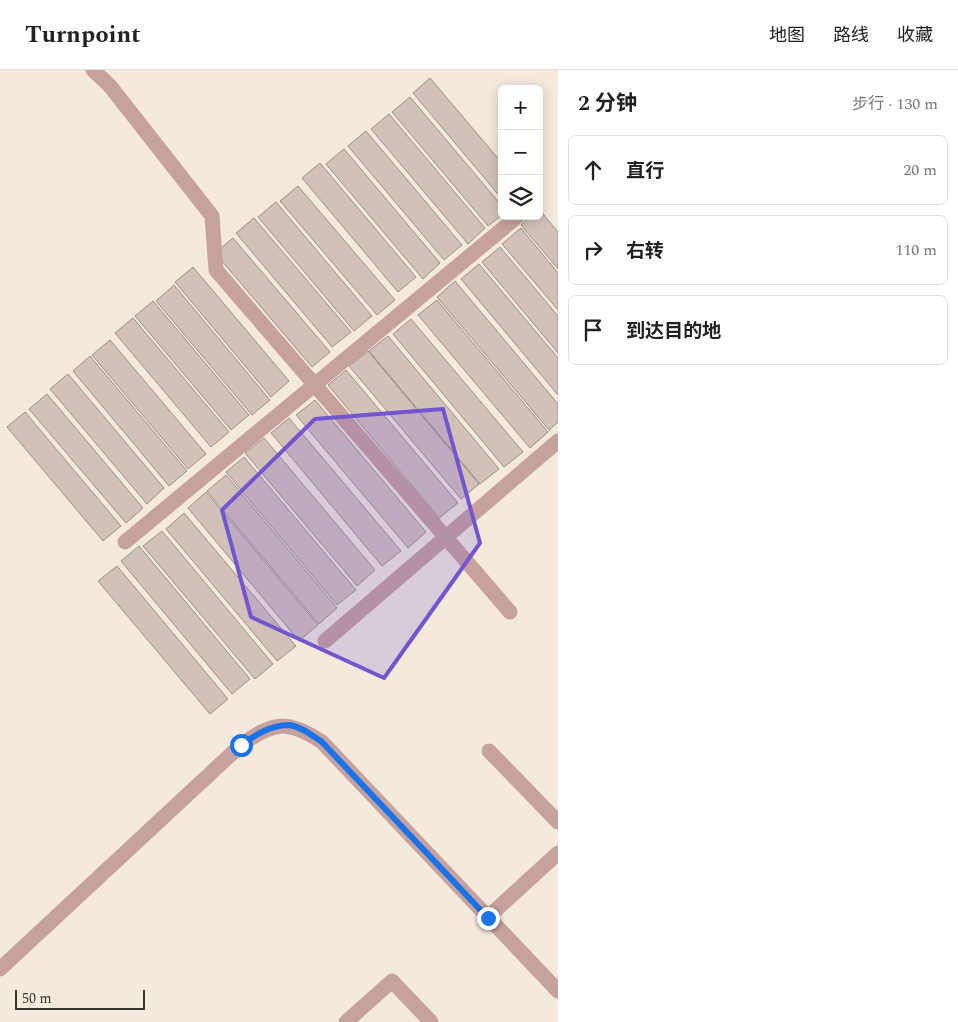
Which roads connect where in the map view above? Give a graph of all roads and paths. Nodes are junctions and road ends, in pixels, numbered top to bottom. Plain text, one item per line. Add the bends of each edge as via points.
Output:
1 (93, 70) edge
2 (513, 220) edge
3 (314, 385) junction
4 (558, 440) edge
5 (445, 537) junction
6 (125, 542) dead end
7 (510, 612) dead end
8 (325, 641) dead end
9 (489, 750) dead end
10 (558, 822) edge
11 (558, 853) edge
12 (488, 918) junction
13 (0, 969) edge
14 (558, 991) edge
15 (346, 1022) edge
16 (431, 1022) edge

1 - 3 street via 110,86 212,216 216,270
2 - 3 street
3 - 5 street
3 - 6 street
4 - 5 street
5 - 7 street
5 - 8 street
9 - 10 street
11 - 12 street
12 - 13 street via 322,742 290,725 258,733 241,745
12 - 14 street
15 - 16 street via 392,981

